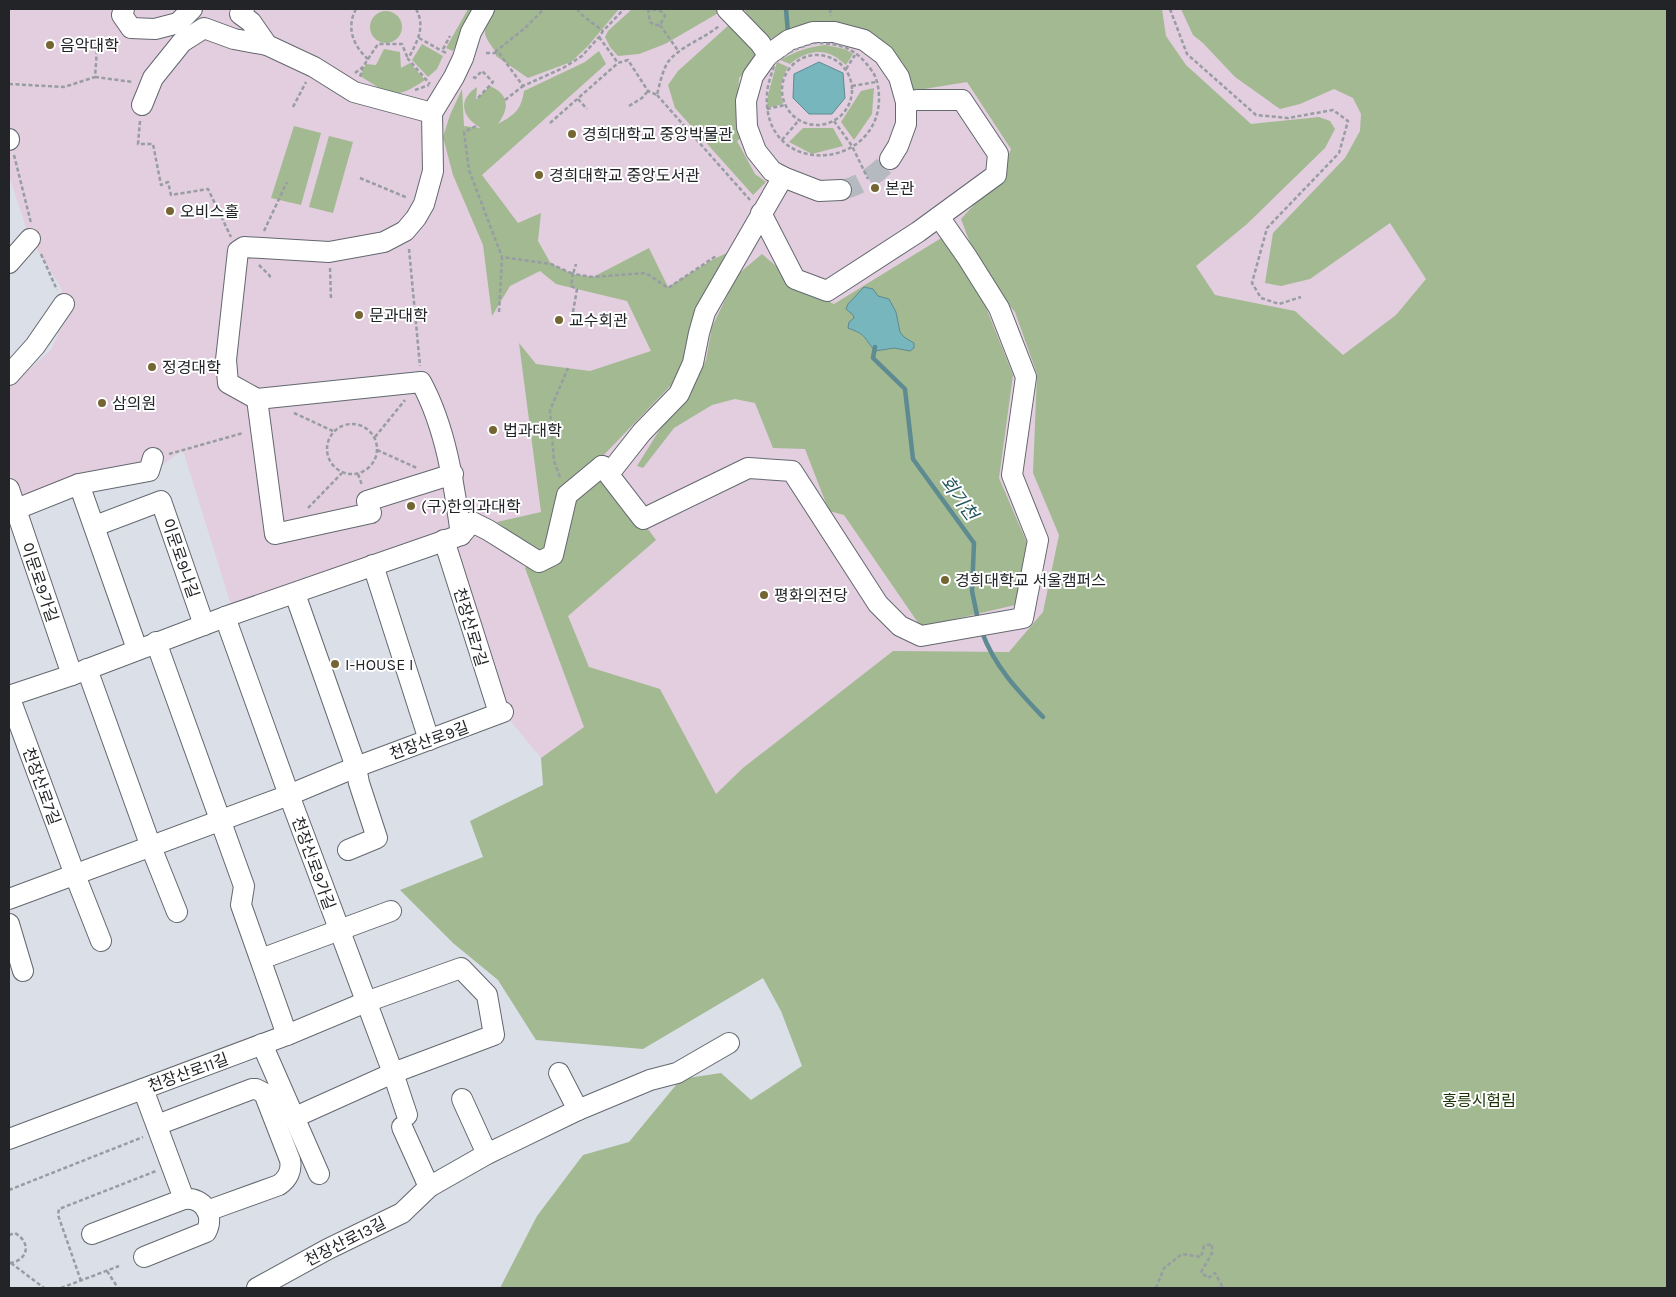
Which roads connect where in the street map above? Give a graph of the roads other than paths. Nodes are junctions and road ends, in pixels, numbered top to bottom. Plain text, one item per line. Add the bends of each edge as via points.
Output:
1 (124, 9) edge
2 (192, 9) edge
3 (484, 9) edge
4 (727, 9) edge
5 (239, 10) edge
6 (266, 45) junction
7 (765, 51) junction
8 (906, 102) junction
9 (142, 105) road end
10 (432, 113) junction
11 (890, 159) tunnel mouth
12 (783, 177) junction
13 (841, 190) tunnel mouth
14 (762, 213) junction
15 (939, 217) junction
16 (30, 239) dead end
17 (9, 263) edge
18 (64, 304) dead end
19 (9, 375) edge
20 (257, 399) junction
21 (602, 466) junction
22 (446, 476) junction
23 (79, 484) junction
24 (9, 489) edge
25 (161, 501) junction
26 (12, 511) edge
27 (95, 526) junction
28 (453, 538) junction
29 (373, 565) junction
30 (295, 594) junction
31 (225, 617) junction
32 (204, 625) junction
33 (156, 642) junction
34 (137, 649) junction
35 (79, 672) junction
36 (501, 712) joint
37 (430, 740) junction
38 (356, 767) junction
39 (288, 795) junction
40 (219, 820) junction
41 (151, 847) junction
42 (348, 850) dead end
43 (75, 875) junction
44 (9, 899) edge
45 (391, 911) dead end
46 (177, 912) dead end
47 (9, 924) edge
48 (339, 930) junction
49 (102, 941) dead end
50 (261, 959) junction
51 (23, 971) dead end
52 (366, 1002) junction
53 (287, 1035) junction
54 (729, 1043) dead end
55 (262, 1044) junction
56 (393, 1073) junction
57 (560, 1073) dead end
58 (143, 1089) junction
59 (462, 1099) dead end
60 (578, 1110) junction
61 (293, 1118) junction
62 (151, 1131) junction
63 (9, 1139) edge
64 (486, 1154) junction
65 (319, 1174) dead end
66 (429, 1187) junction
67 (184, 1199) junction
68 (207, 1212) junction
69 (92, 1234) dead end
70 (144, 1257) dead end
71 (257, 1288) edge

1 - 2 street via 122,15 131,28 155,29 178,23
3 - 10 street via 471,32 454,77
4 - 7 street
5 - 6 street
6 - 9 street via 234,39 204,28 182,42 153,78
6 - 10 street via 314,67 354,92
7 - 8 street via 813,32 834,32 864,40 884,56 899,77
7 - 12 street via 750,85 746,127 756,151 772,171
8 - 11 street via 906,124
8 - 15 street via 962,100 998,154 996,175
10 - 20 street via 433,171 424,204 405,231 384,242 329,252 251,255 226,360 228,383
12 - 13 street via 818,191
12 - 14 street
14 - 15 street via 795,279 827,290
14 - 21 street via 705,312 693,363 679,394 642,432 612,470
15 - 21 street via 999,308 1026,377 1012,475 1038,540 1023,618 920,636 900,626 878,604 792,472 748,468 643,518
16 - 17 street
18 - 19 street via 35,346
20 - 22 street via 421,382 431,400
20 - 22 street via 275,534 371,513 368,500
21 - 28 street via 567,495 553,555 539,562 472,522
22 - 28 street
23 - 25 street via 151,465
23 - 26 street
23 - 27 street
24 - 26 street, 이문로9가길
25 - 27 street, 이문로9나길
25 - 32 street, 이문로9나길
26 - 35 street, 이문로9가길
27 - 34 street
28 - 29 street, 천장산로7길
28 - 36 street, 천장산로7길
29 - 30 street, 천장산로7길
29 - 37 street
30 - 31 street, 천장산로7길
30 - 38 street
31 - 32 street, 천장산로7길
31 - 39 street
32 - 33 street, 천장산로7길
33 - 34 street, 천장산로7길
33 - 40 street
34 - 35 street, 천장산로7길
35 - 41 street
35 - 43 street, 천장산로7길 via 9,696
36 - 37 street, 천장산로9길
37 - 38 street, 천장산로9길
38 - 39 street, 천장산로9길
38 - 42 street via 377,838
39 - 40 street, 천장산로9길
39 - 48 street, 천장산로9가길
40 - 41 street, 천장산로9길
40 - 50 street via 244,886 241,905
41 - 43 street, 천장산로9길
41 - 46 street
43 - 44 street, 천장산로9길
43 - 49 street
45 - 48 street, 천장산로9가길
47 - 51 street
48 - 50 street, 천장산로9가길
48 - 52 street, 천장산로9가길
50 - 53 street
52 - 53 street, 천장산로11길
52 - 56 street, 천장산로9가길
52 - 56 street via 461,968 487,995 494,1035
53 - 55 street, 천장산로11길
54 - 60 street, 천장산로13길 via 677,1073 650,1080
55 - 58 street, 천장산로11길
55 - 61 street
56 - 61 street
56 - 66 street, 천장산로9가길 via 405,1121
57 - 60 street
58 - 62 street
58 - 63 street, 천장산로11길
59 - 64 street
60 - 64 street, 천장산로13길
61 - 65 street
62 - 67 street
62 - 68 street via 252,1089 264,1093 292,1165 288,1176 279,1185
64 - 66 street, 천장산로13길
66 - 71 street, 천장산로13길 via 402,1213
67 - 68 street via 198,1200
67 - 69 street
68 - 70 street via 209,1227 206,1232

